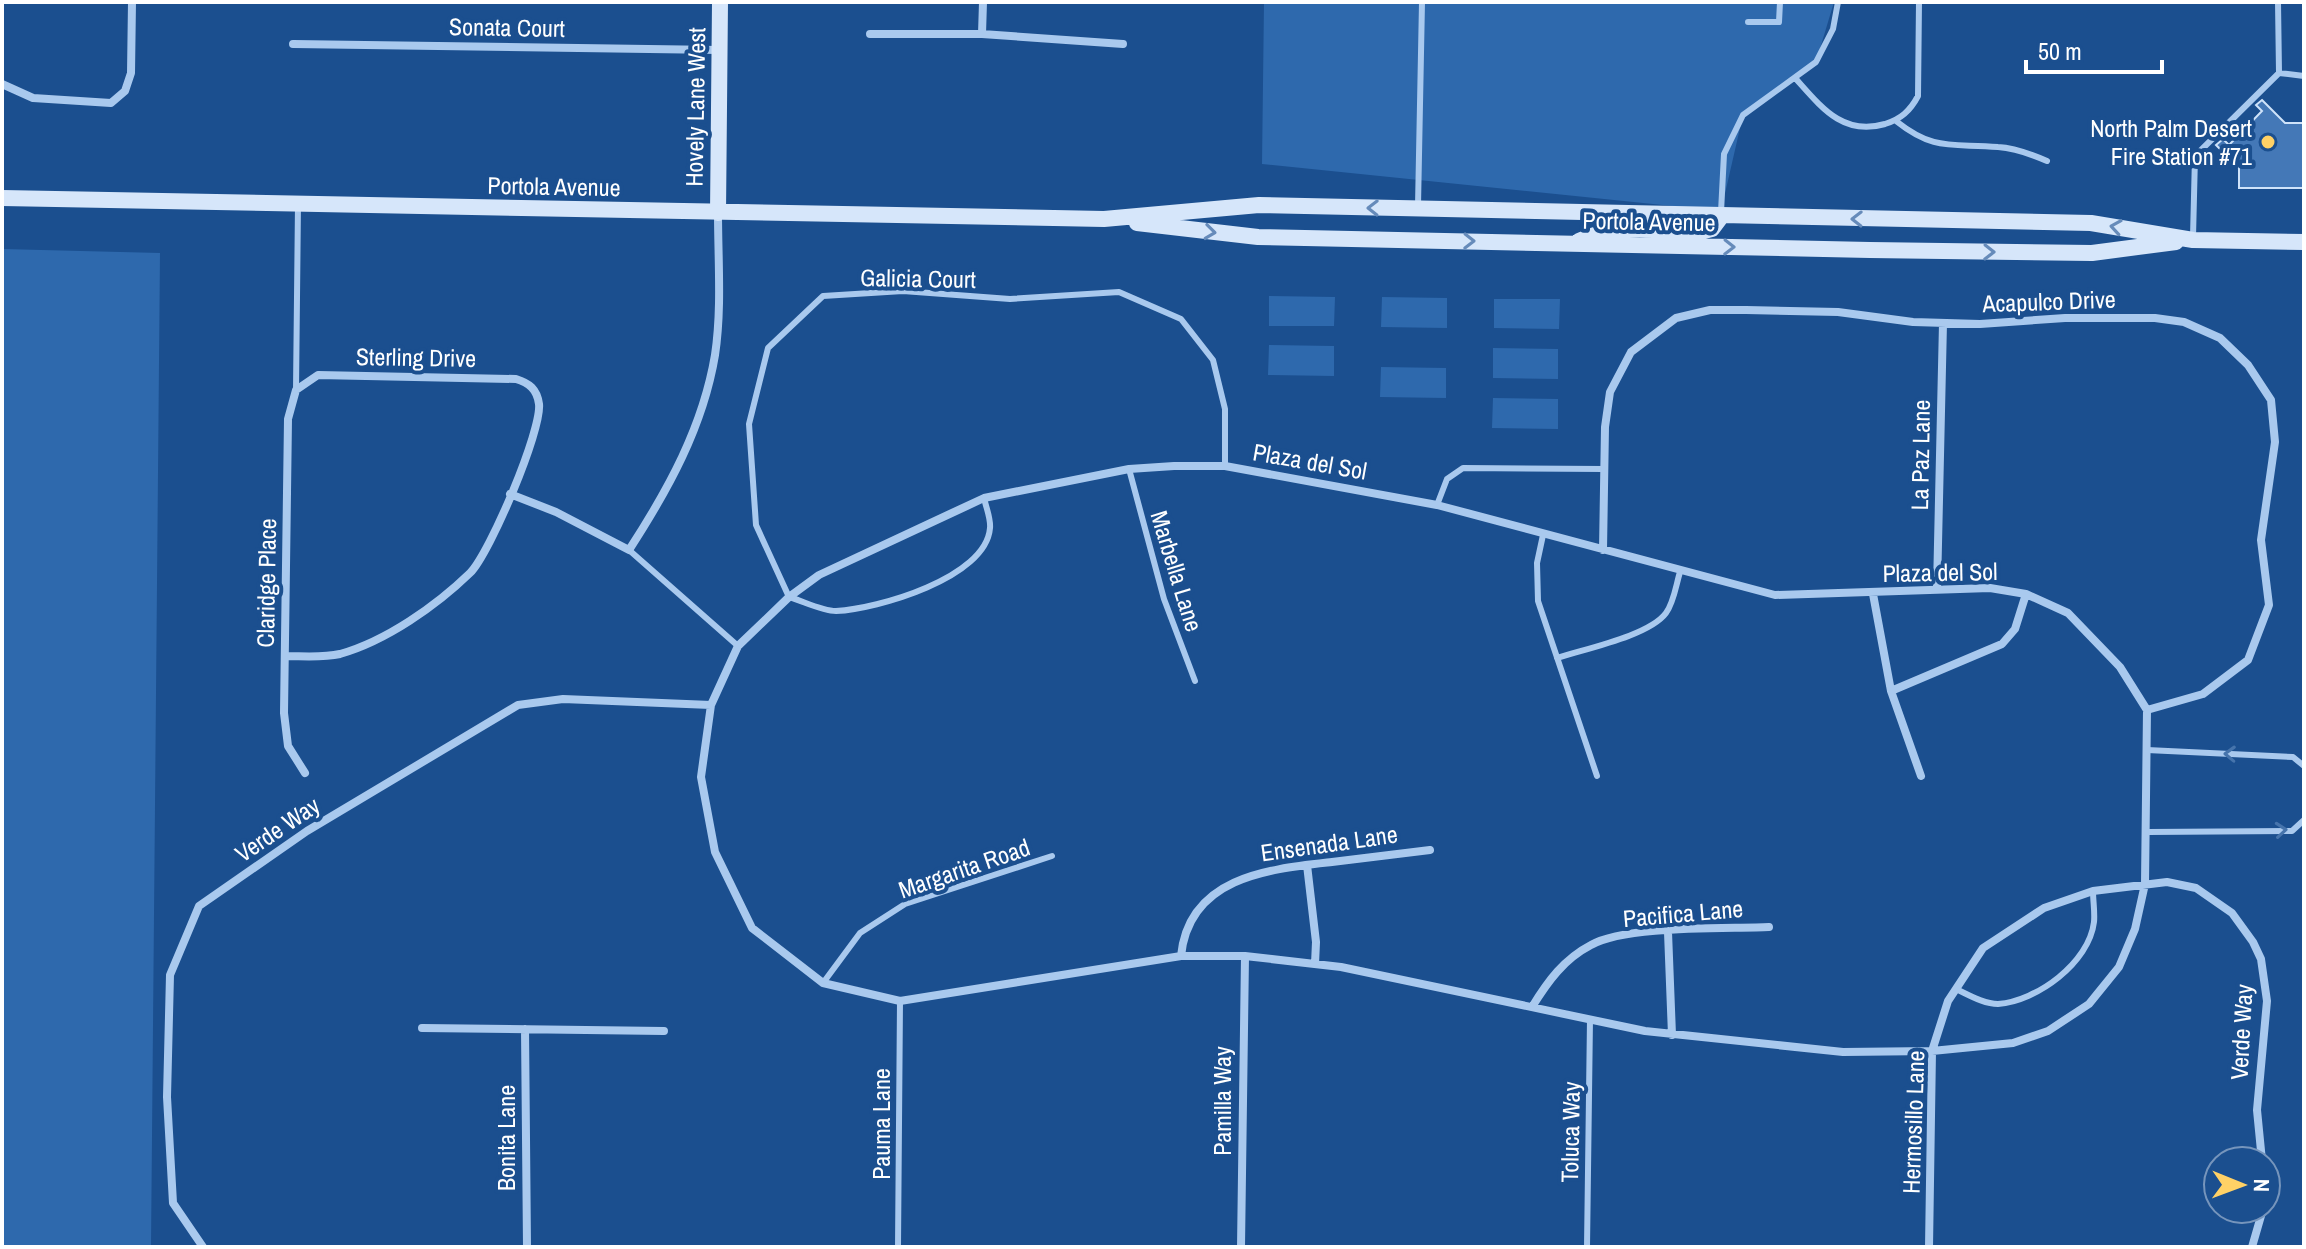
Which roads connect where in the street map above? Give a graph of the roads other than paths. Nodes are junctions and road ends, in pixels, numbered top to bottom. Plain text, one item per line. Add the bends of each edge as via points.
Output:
1 (132, 2) edge
2 (720, 2) edge
3 (983, 2) edge
4 (1422, 2) edge
5 (1780, 2) edge
6 (1838, 2) edge
7 (1919, 2) edge
8 (2278, 2) edge
9 (1748, 22) dead end
10 (870, 34) dead end
11 (982, 34) junction
12 (293, 44) dead end
13 (1123, 44) dead end
14 (720, 50) junction
15 (2279, 73) junction
16 (2304, 76) edge
17 (1796, 79) junction
18 (2, 84) edge
19 (1896, 121) junction
20 (2047, 161) dead end
21 (2, 198) edge
22 (298, 204) junction
23 (1418, 209) junction
24 (718, 213) junction
25 (1721, 217) junction
26 (1104, 219) junction
27 (2193, 240) junction
28 (2304, 242) edge
29 (1574, 243) junction
30 (1943, 323) junction
31 (296, 390) junction
32 (1225, 466) junction
33 (1129, 469) junction
34 (1604, 469) junction
35 (510, 494) junction
36 (984, 498) junction
37 (1437, 505) junction
38 (1543, 535) junction
39 (629, 550) junction
40 (1603, 550) junction
41 (1680, 572) junction
42 (1937, 588) junction
43 (1873, 594) junction
44 (2026, 594) junction
45 (789, 597) junction
46 (738, 646) junction
47 (285, 656) junction
48 (1557, 658) junction
49 (1195, 681) dead end
50 (1891, 691) junction
51 (711, 705) junction
52 (2147, 710) junction
53 (2147, 750) junction
54 (2304, 766) edge
55 (305, 773) dead end
56 (1597, 776) dead end
57 (1921, 776) dead end
58 (2304, 820) edge
59 (2148, 832) junction
60 (1430, 850) dead end
61 (1052, 856) dead end
62 (1307, 865) junction
63 (2145, 884) junction
64 (2093, 891) junction
65 (1769, 927) dead end
66 (1668, 932) junction
67 (1181, 956) junction
68 (1245, 956) junction
69 (1315, 964) junction
70 (823, 983) junction
71 (1956, 989) junction
72 (900, 1001) junction
73 (1532, 1007) junction
74 (1590, 1019) junction
75 (422, 1028) dead end
76 (525, 1029) junction
77 (664, 1031) dead end
78 (1672, 1035) junction
79 (1932, 1051) junction
80 (2260, 1145) edge
81 (2258, 1225) edge
82 (203, 1247) edge
83 (527, 1247) edge
84 (898, 1247) edge
85 (1241, 1247) edge
86 (1587, 1247) edge
87 (1929, 1247) edge
88 (2252, 1247) edge

1 - 18 street via 131,73 125,91 111,103 33,98
2 - 14 main road, Hovely Lane West
3 - 11 street
4 - 23 lane
5 - 9 lane via 1779,22
6 - 17 lane via 1833,29 1816,62
7 - 19 lane via 1918,96
8 - 15 lane
10 - 11 street
11 - 13 street
12 - 14 street, Sonata Court
14 - 24 main road, Hovely Lane West
15 - 16 lane
15 - 27 lane via 2195,156
17 - 19 lane via 1843,125 1869,128
17 - 25 lane via 1743,115 1724,154
19 - 20 lane via 1934,145 2008,148
21 - 22 main road, Portola Avenue
22 - 24 main road, Portola Avenue
22 - 31 lane
23 - 25 main road, Portola Avenue
23 -> 26 main road, Portola Avenue via 1259,205
24 - 26 main road, Portola Avenue
24 - 39 street via 715,354 696,426 663,499
27 -> 25 main road, Portola Avenue via 2091,223
25 - 29 main road via 1712,229 1700,232 1609,231
26 -> 29 main road, Portola Avenue via 1258,237
27 - 28 main road, Portola Avenue
29 -> 27 main road, Portola Avenue via 2092,253
30 - 34 street, Acapulco Drive via 1838,312 1746,310 1710,310 1676,318 1631,352 1610,392
30 - 42 street, La Paz Lane
30 - 52 street, Acapulco Drive via 2065,318 2184,322 2220,338 2248,365 2271,400 2275,442 2261,540 2269,605 2248,660 2203,694
31 - 35 street, Sterling Drive via 318,375 528,383 536,392 539,418
31 - 47 street, Claridge Place via 288,419
32 - 33 street, Plaza del Sol
32 - 37 street, Plaza del Sol
32 - 45 lane, Galicia Court via 1225,409 1213,360 1181,319 1119,292 1010,299 903,291 823,296 768,348 749,424 756,525
33 - 36 street, Plaza del Sol
33 - 49 lane, Marbella Lane via 1164,599
34 - 37 lane via 1463,468 1447,479
34 - 40 street, Acapulco Drive
35 - 39 street
35 - 47 street via 490,544 472,570 442,597 404,623 342,653
36 - 45 street, Plaza del Sol via 819,575
36 - 45 lane via 990,529 978,556 953,574 878,605 833,611
37 - 38 street, Plaza del Sol
38 - 40 street, Plaza del Sol
38 - 48 lane via 1536,586
39 - 46 lane
40 - 41 street, Plaza del Sol
41 - 43 street, Plaza del Sol via 1775,595
41 - 48 lane via 1670,605 1658,620 1638,632
42 - 43 street, Plaza del Sol
42 - 44 street, Plaza del Sol
43 - 50 street
44 - 50 street via 2015,629 2002,644
44 - 52 street, Plaza del Sol via 2068,613 2120,667
45 - 46 street, Plaza del Sol
46 - 51 street, Plaza del Sol
47 - 55 street, Claridge Place via 288,746
48 - 56 lane
50 - 57 street
51 - 70 street, Plaza del Sol via 701,777 715,852 752,928
51 - 82 street, Verde Way via 563,699 518,705 307,831 199,906 170,975 167,1097 173,1203
52 - 53 street, Plaza del Sol
54 -> 53 lane via 2293,757
53 - 59 street, Plaza del Sol
59 -> 58 lane via 2292,831
59 - 63 street, Plaza del Sol
60 - 62 street, Ensenada Lane
61 - 70 lane, Margarita Road via 905,904 860,933
62 - 67 street, Ensenada Lane via 1260,871 1230,883 1190,926
62 - 69 street
63 - 64 street, Hermosillo Lane
63 - 79 street, Plaza del Sol via 2119,967 2089,1004 2048,1031 2013,1043
63 - 80 street, Verde Way via 2167,882 2215,898 2242,925 2261,959 2267,1001 2257,1110
64 - 71 street, Hermosillo Lane via 2044,908 1983,948
64 - 71 lane via 2090,938 2062,974 2036,992 1998,1004
65 - 66 street, Pacifica Lane
66 - 73 street, Pacifica Lane via 1593,943 1554,973
66 - 78 street
67 - 68 street, Plaza del Sol
67 - 72 street, Plaza del Sol
68 - 69 street, Plaza del Sol
68 - 85 street, Pamilla Way
69 - 73 street, Plaza del Sol
70 - 72 street, Plaza del Sol
71 - 79 street, Hermosillo Lane
72 - 84 lane, Pauma Lane
73 - 74 street, Plaza del Sol
74 - 78 street, Plaza del Sol
74 - 86 lane, Toluca Way
75 - 76 street
76 - 77 street
76 - 83 street, Bonita Lane
78 - 79 street, Plaza del Sol via 1843,1052
79 - 87 street, Hermosillo Lane
81 - 88 street

